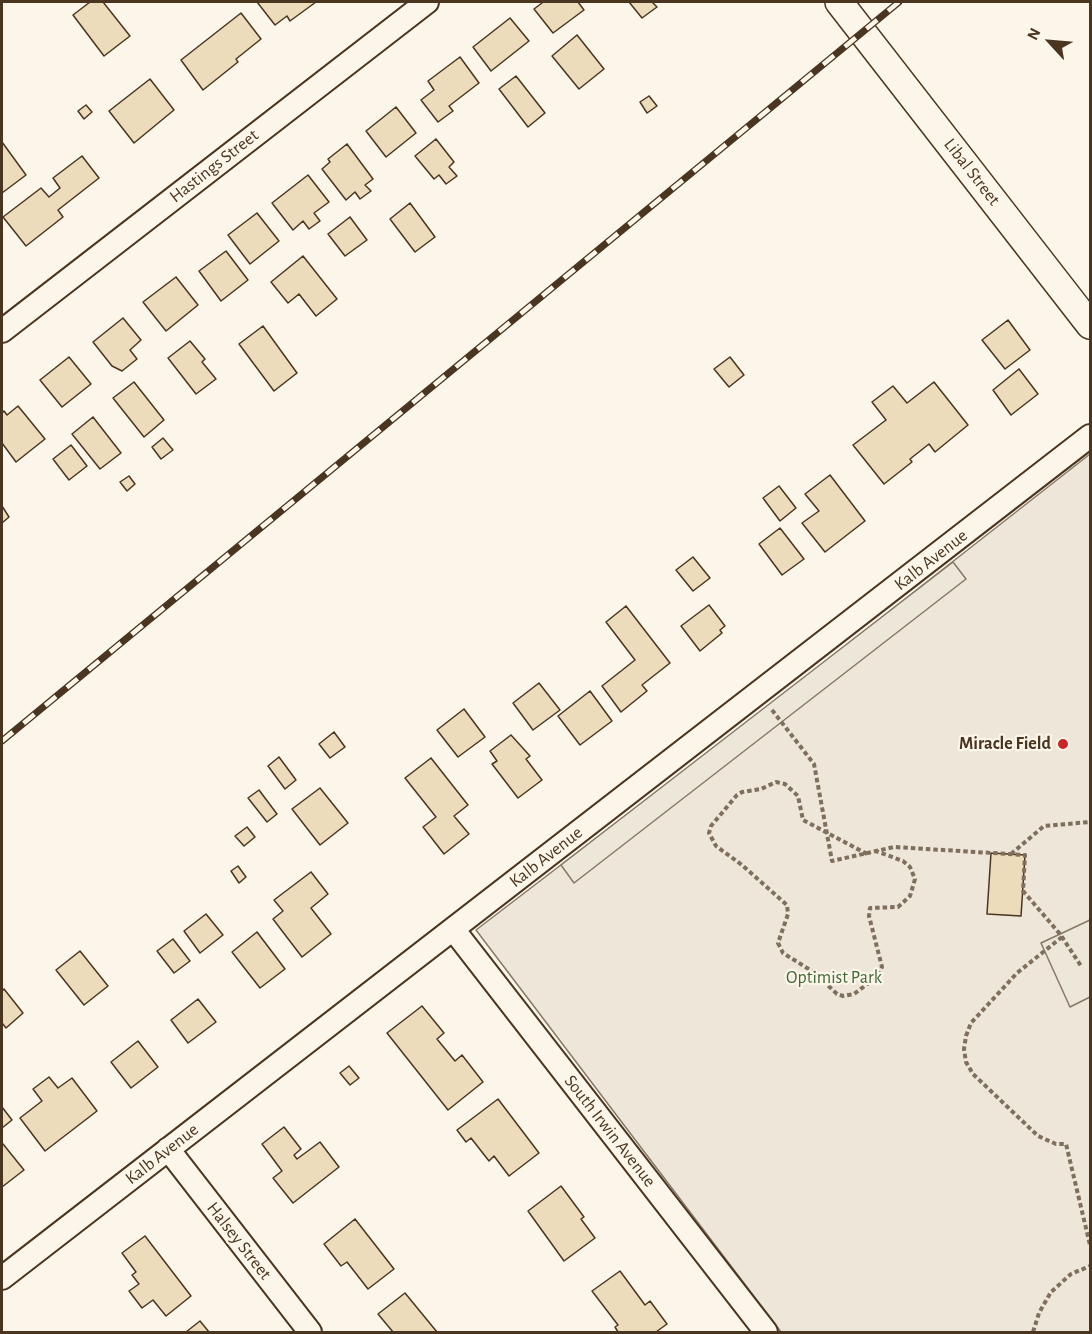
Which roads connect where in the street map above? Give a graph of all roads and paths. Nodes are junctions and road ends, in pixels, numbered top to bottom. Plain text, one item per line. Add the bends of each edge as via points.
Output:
1 (427, 2) edge
2 (846, 10) edge
3 (1090, 325) edge
4 (3, 328) edge
5 (1090, 436) edge
6 (759, 693) junction
7 (1090, 822) edge
8 (827, 832) junction
9 (876, 851) junction
10 (867, 854) junction
11 (1010, 854) junction
12 (453, 929) junction
13 (1062, 937) junction
14 (1081, 966) dead end
15 (168, 1149) junction
16 (1090, 1245) edge
17 (1090, 1266) edge
18 (2, 1278) edge
19 (310, 1332) edge
20 (766, 1332) edge
21 (1033, 1332) edge

1 - 4 street, Hastings Street
2 - 3 street, Libal Street
5 - 6 street, Kalb Avenue
6 - 8 path via 814,764
6 - 12 street, Kalb Avenue
7 - 11 path via 1044,826
8 - 9 path via 803,820 798,796 785,784 776,782 737,795 709,833 716,846 787,904 788,914 778,944 783,953 843,996 854,994 874,979 882,967 870,908 898,907 914,886 910,867
8 - 10 path
8 - 10 path via 832,861
9 - 10 path
9 - 11 path via 894,847
11 - 13 path via 1025,855 1023,891
12 - 15 street, Kalb Avenue
12 - 20 street, South Irwin Avenue
13 - 14 path
13 - 16 path via 1017,973 971,1023 964,1049 973,1074 1038,1136 1066,1144
15 - 18 street, Kalb Avenue
15 - 19 street, Halsey Street
17 - 21 path via 1071,1275 1052,1292

